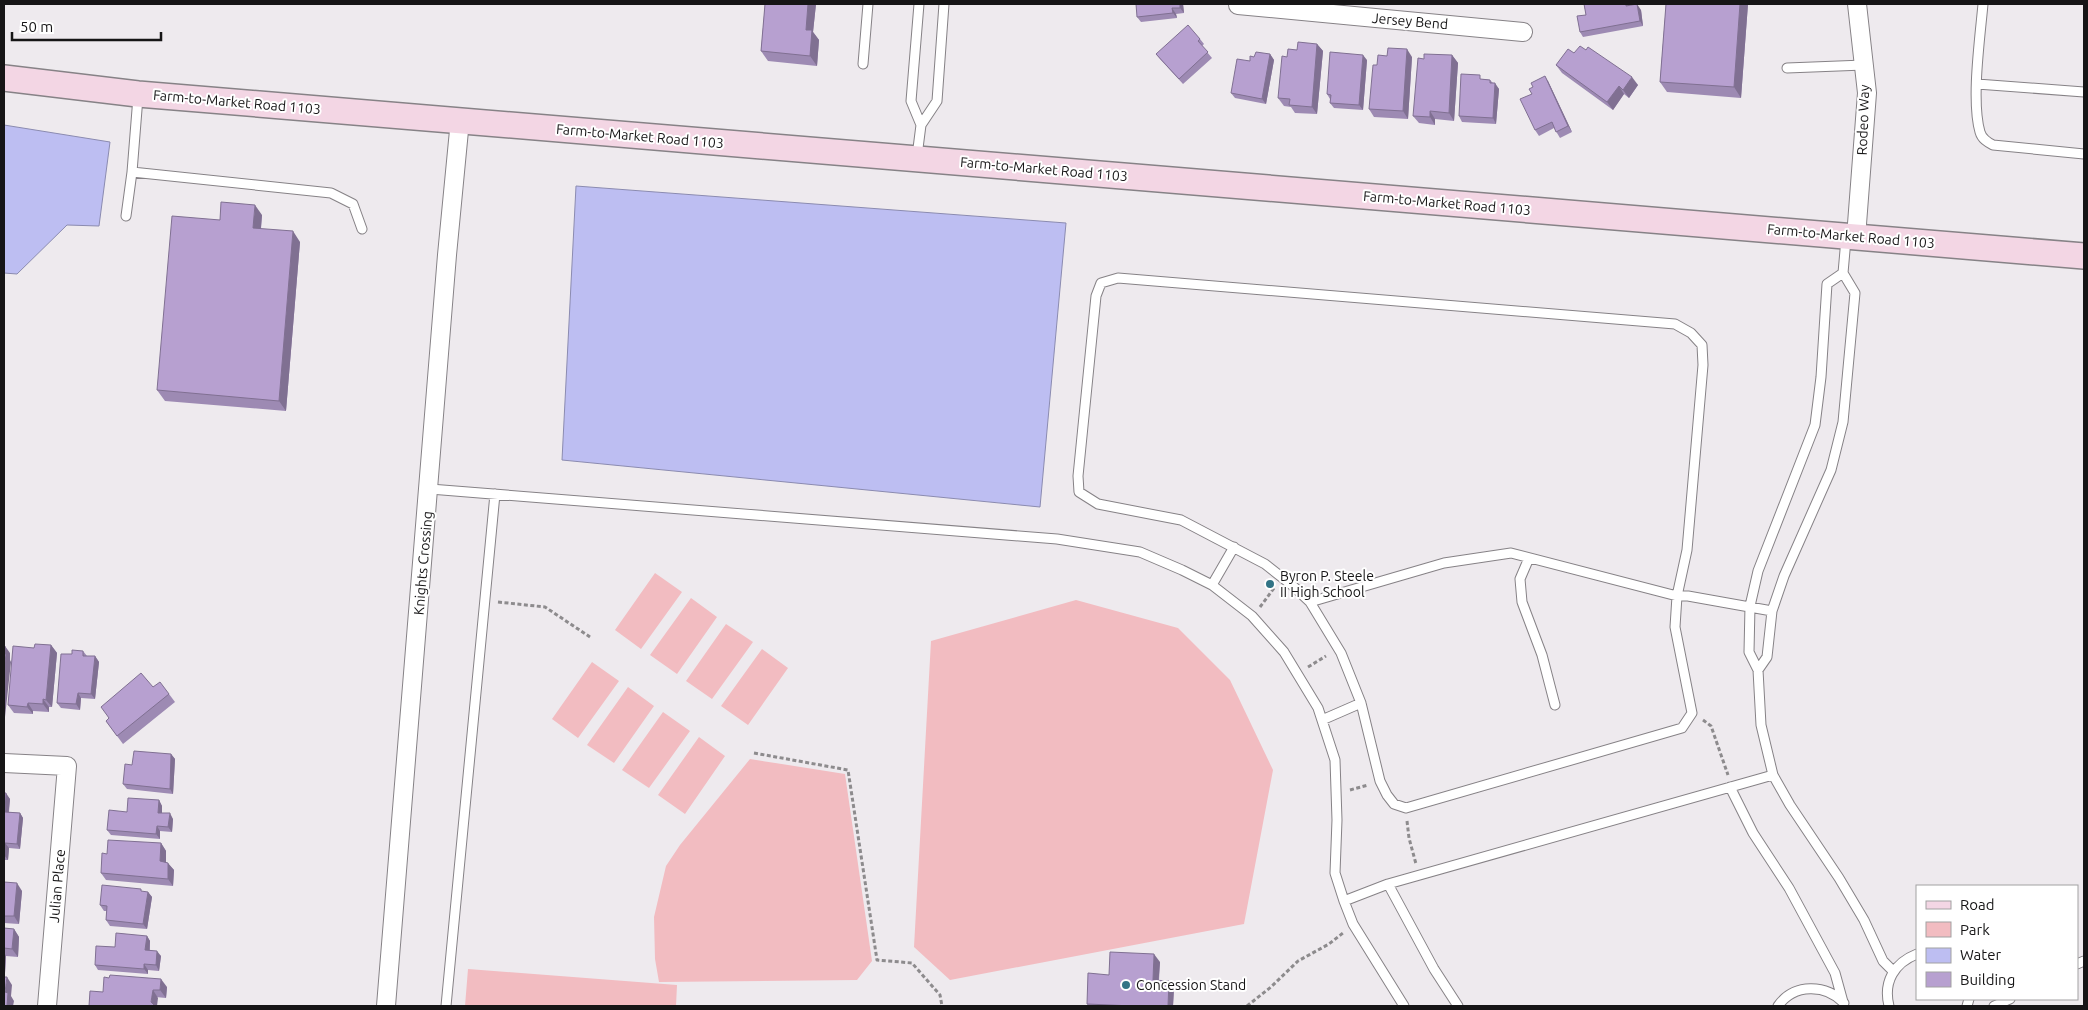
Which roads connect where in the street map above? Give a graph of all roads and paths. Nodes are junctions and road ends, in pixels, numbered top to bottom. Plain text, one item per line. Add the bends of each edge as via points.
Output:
1 (868, 4) edge
2 (919, 4) edge
3 (944, 4) edge
4 (1857, 4) edge
5 (1983, 4) edge
6 (1238, 5) edge
7 (1524, 32) dead end
8 (863, 64) dead end
9 (1864, 65) junction
10 (1787, 68) dead end
11 (4, 78) edge
12 (1977, 84) junction
13 (2084, 92) edge
14 (138, 94) junction
15 (460, 120) junction
16 (921, 125) junction
17 (2084, 154) edge
18 (917, 159) junction
19 (132, 172) junction
20 (126, 216) dead end
21 (362, 230) dead end
22 (1851, 236) junction
23 (2084, 256) edge
24 (1843, 273) junction
25 (430, 490) junction
26 (495, 494) junction
27 (1234, 547) junction
28 (1529, 558) junction
29 (1281, 577) junction
30 (1212, 585) junction
31 (1676, 596) junction
32 (485, 600) junction
33 (1310, 602) junction
34 (1750, 606) junction
35 (1772, 611) junction
36 (1252, 616) junction
37 (590, 637) dead end
38 (1342, 653) junction
39 (1758, 670) junction
40 (1297, 674) junction
41 (1362, 703) junction
42 (1555, 705) dead end
43 (1322, 720) junction
44 (754, 753) dead end
45 (4, 763) edge
46 (1773, 775) junction
47 (1380, 781) junction
48 (1730, 787) junction
49 (1336, 794) junction
50 (1406, 808) junction
51 (1419, 876) junction
52 (1388, 884) junction
53 (1344, 901) junction
54 (1353, 924) junction
55 (1916, 954) edge
56 (1893, 971) junction
57 (2008, 1000) edge
58 (1845, 1004) edge
59 (47, 1006) edge
60 (386, 1006) edge
61 (446, 1006) edge
62 (942, 1006) edge
63 (1247, 1006) edge
64 (1404, 1006) edge
65 (1458, 1006) edge
66 (1778, 1006) edge
67 (1889, 1006) edge
68 (1994, 1006) edge

1 - 8 lane
2 - 16 lane via 911,100
3 - 16 lane via 937,101
4 - 9 street, Rodeo Way
5 - 12 lane
6 - 7 street, Jersey Bend
9 - 10 lane
9 - 22 street, Rodeo Way via 1867,93
11 - 14 main road, Farm-to-Market Road 1103
12 - 13 lane
12 - 17 lane via 1980,132 1985,141 1993,145
14 - 15 main road, Farm-to-Market Road 1103
14 - 19 lane
15 - 18 main road, Farm-to-Market Road 1103
15 - 25 street, Knights Crossing
16 - 18 lane
18 - 22 main road, Farm-to-Market Road 1103
19 - 20 lane
19 - 21 lane via 331,193 353,204
22 - 23 main road, Farm-to-Market Road 1103
22 - 24 lane
24 - 34 lane via 1827,284 1815,425 1758,570
24 - 35 lane via 1855,293 1843,422 1831,470
25 - 26 lane
25 - 60 street, Knights Crossing
26 - 30 lane via 1056,538 1140,552
26 - 32 lane
27 - 29 lane
27 - 30 lane
27 - 31 lane via 1180,520 1098,504 1079,492 1096,296 1101,283 1128,278 1674,324 1691,333 1702,344 1702,358 1687,550
28 - 31 lane
28 - 33 lane via 1511,553 1444,564
28 - 42 lane via 1520,579 1522,602 1542,655
29 - 33 lane
29 - 36 path
30 - 36 lane
31 - 34 lane
31 - 50 lane via 1675,627 1692,713 1682,728
32 - 37 path via 545,607
32 - 61 lane
33 - 38 lane
34 - 35 lane
34 - 39 lane via 1749,652
35 - 39 lane via 1767,657
36 - 40 lane via 1284,652
38 - 40 path via 1325,656
38 - 41 lane
39 - 46 lane via 1760,724
40 - 43 lane
41 - 43 lane
41 - 47 lane
43 - 49 lane via 1335,760
44 - 62 path via 848,770 877,960 912,963 940,995
45 - 59 street, Julian Place via 67,766
46 - 48 lane
46 - 56 lane via 1864,920 1882,961
47 - 49 path
47 - 50 lane via 1394,804
48 - 51 lane
48 - 58 lane via 1753,834 1789,888 1835,973
49 - 53 lane via 1335,873
50 - 51 path via 1409,838
51 - 52 lane
52 - 53 lane
52 - 65 lane
53 - 54 lane
54 - 63 path via 1329,944 1298,961
54 - 64 lane
55 - 56 lane via 1906,958
56 - 67 lane via 1886,992
57 - 68 lane
58 - 66 lane via 1832,993 1806,988 1793,993

